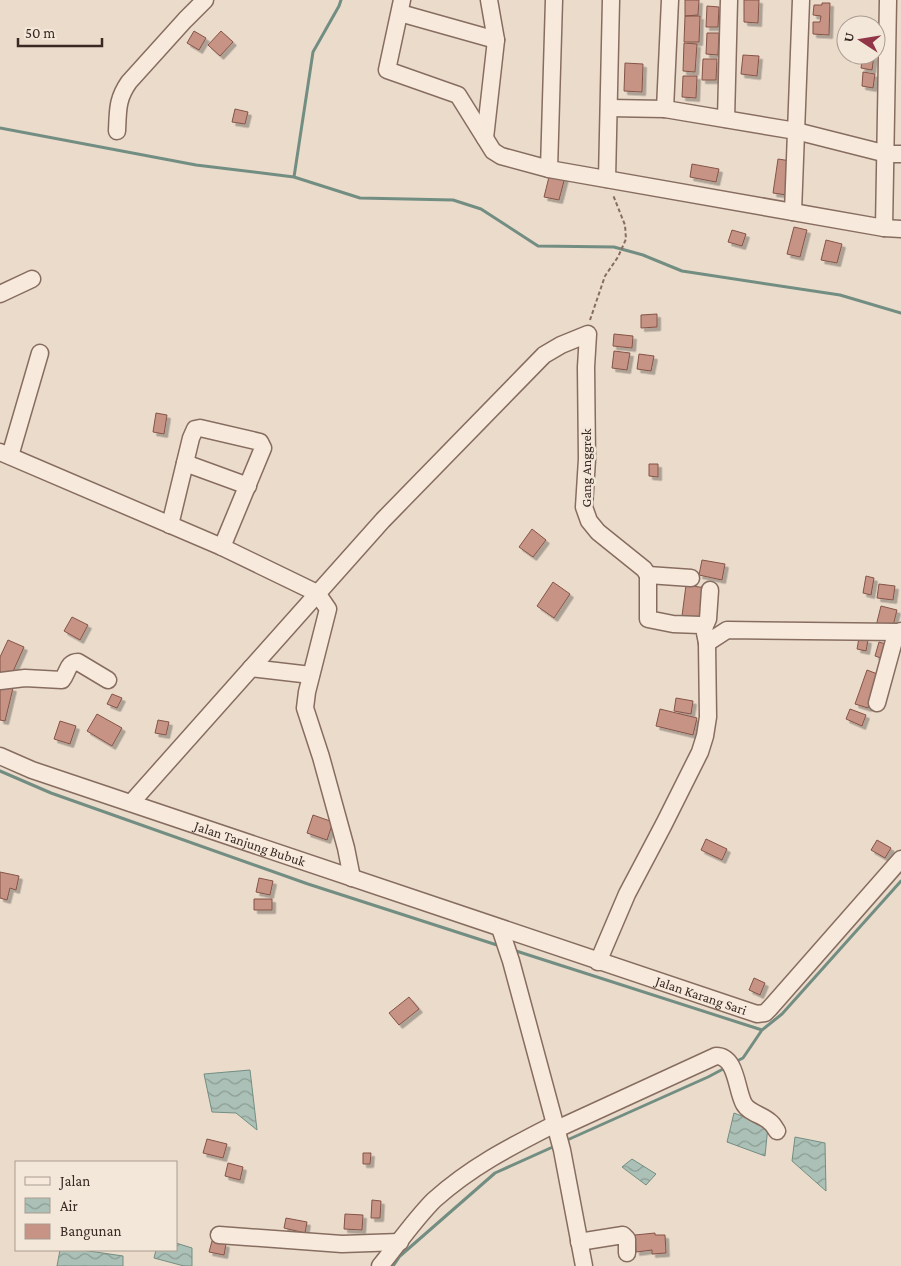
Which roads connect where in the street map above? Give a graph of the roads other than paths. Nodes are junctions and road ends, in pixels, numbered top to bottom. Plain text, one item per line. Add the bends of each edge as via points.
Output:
1 (205, 0) edge
2 (489, 0) edge
3 (554, 0) edge
4 (611, 0) edge
5 (670, 0) edge
6 (729, 0) edge
7 (801, 0) edge
8 (888, 0) edge
9 (401, 7) edge
10 (496, 40) junction
11 (894, 78) edge
12 (609, 108) junction
13 (665, 109) junction
14 (726, 119) junction
15 (117, 131) dead end
16 (796, 131) junction
17 (486, 138) junction
18 (894, 154) edge
19 (548, 169) junction
20 (607, 179) junction
21 (793, 212) junction
22 (884, 228) junction
23 (901, 229) edge
24 (32, 279) dead end
25 (0, 294) edge
26 (40, 353) dead end
27 (5, 454) edge
28 (185, 463) junction
29 (248, 486) junction
30 (170, 525) junction
31 (222, 548) junction
32 (648, 575) junction
33 (691, 578) dead end
34 (710, 590) dead end
35 (317, 593) junction
36 (900, 631) edge
37 (706, 635) junction
38 (250, 668) junction
39 (311, 675) junction
40 (108, 680) dead end
41 (0, 682) edge
42 (877, 703) dead end
43 (0, 756) edge
44 (130, 803) junction
45 (901, 859) edge
46 (352, 878) junction
47 (502, 933) junction
48 (598, 962) junction
49 (556, 1128) junction
50 (777, 1131) dead end
51 (219, 1235) dead end
52 (400, 1242) junction
53 (579, 1242) junction
54 (627, 1253) dead end
55 (380, 1266) edge
56 (584, 1266) edge

1 - 15 street via 122,92 118,101
2 - 10 street
3 - 19 street
4 - 12 street
5 - 13 street
6 - 14 street
7 - 16 street
8 - 11 street
9 - 10 street
9 - 17 street via 387,70 458,95
10 - 17 street
11 - 18 street
12 - 13 street
12 - 20 street
13 - 14 street
14 - 16 street
16 - 18 street
16 - 21 street
17 - 19 street via 493,151 501,156
18 - 22 street
19 - 20 street
20 - 21 street
21 - 22 street
22 - 23 street
24 - 25 street
26 - 27 street
27 - 30 street
28 - 29 street
28 - 29 street via 193,432 200,428 260,442 263,448
28 - 30 street
29 - 31 street
30 - 31 street
31 - 35 street
32 - 33 street
32 - 35 street, Gang Anggrek via 598,532 588,521 584,507 589,328 544,355 382,520
32 - 37 street via 648,620 700,625
34 - 37 street
35 - 38 street
35 - 39 street via 328,609
36 - 37 street via 727,630
36 - 42 street via 895,637
37 - 48 street via 708,717 700,752 627,894
38 - 39 street
38 - 44 street
39 - 46 street via 305,708
40 - 41 street via 76,662 69,666 62,680 25,678
43 - 44 street, Jalan Tanjung Bubuk
44 - 46 street, Jalan Tanjung Bubuk
45 - 48 street, Jalan Karang Sari via 762,1014
46 - 47 street, Jalan Tanjung Bubuk
47 - 48 street, Jalan Karang Sari
47 - 49 street
49 - 50 street via 716,1056 727,1060 746,1108 769,1121
49 - 52 street via 486,1160 433,1202
49 - 53 street
51 - 52 street via 342,1244
52 - 55 street
53 - 54 street via 623,1235 627,1239
53 - 56 street

